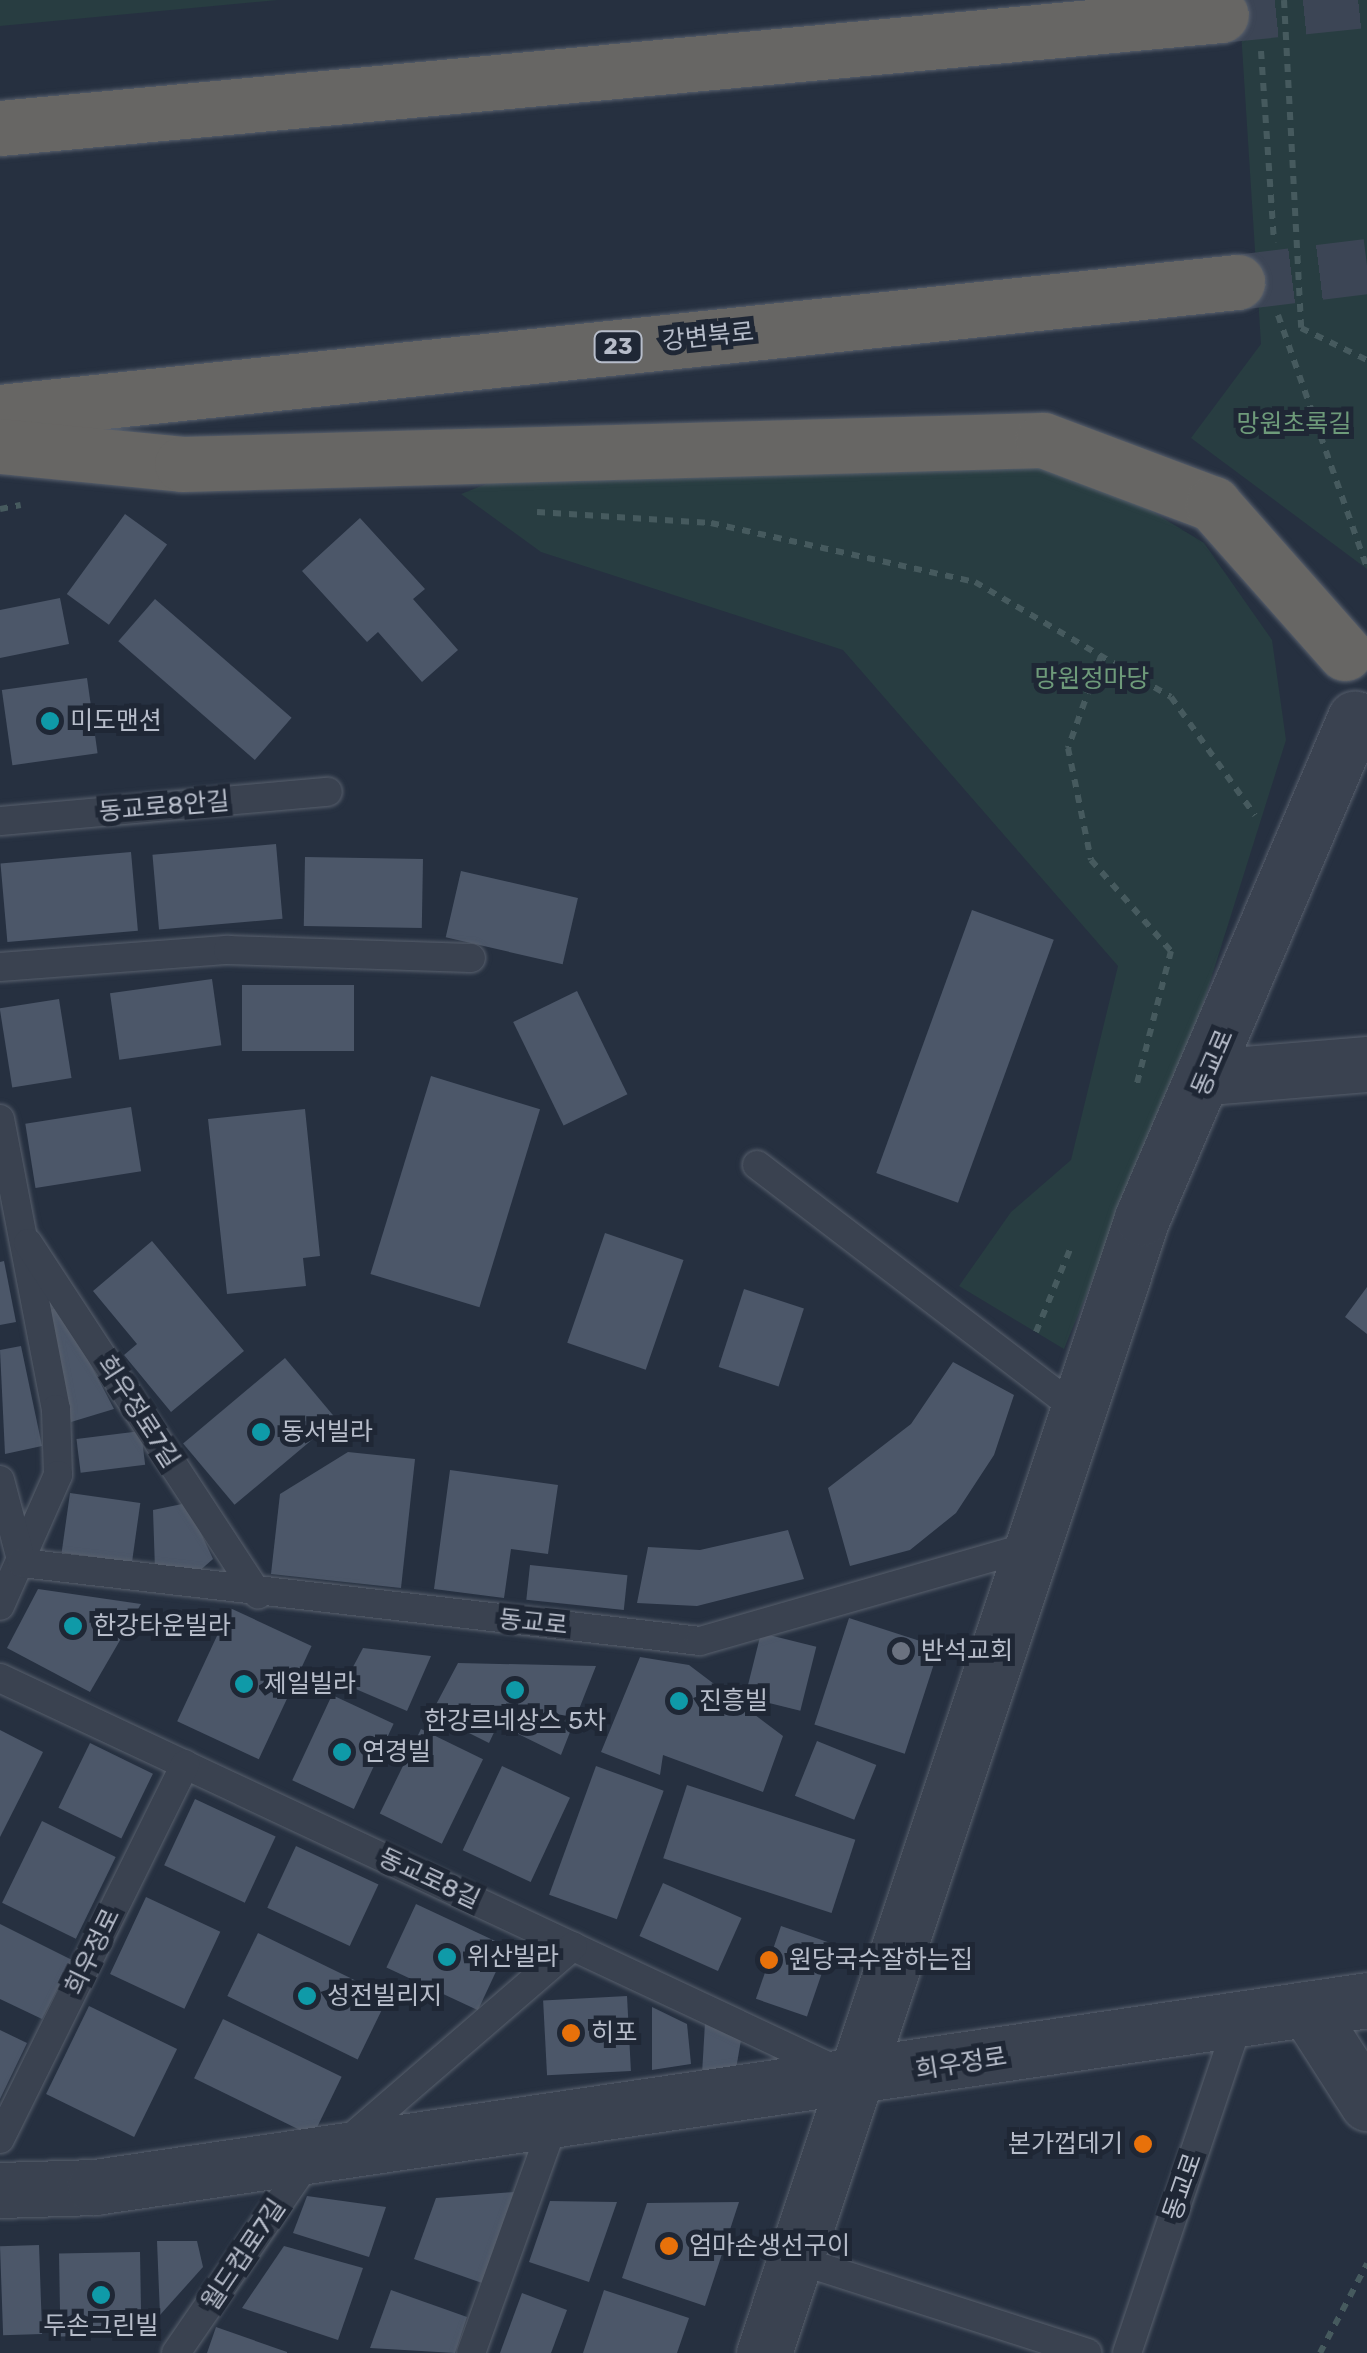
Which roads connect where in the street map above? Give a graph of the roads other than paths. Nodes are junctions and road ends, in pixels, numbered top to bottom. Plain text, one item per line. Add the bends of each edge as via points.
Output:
1 (1221, 15) tunnel mouth
2 (0, 128) edge
3 (1237, 282) tunnel mouth
4 (0, 412) edge
5 (0, 446) edge
6 (1356, 646) edge
7 (1361, 721) edge
8 (328, 792) dead end
9 (0, 822) edge
10 (471, 958) dead end
11 (0, 967) edge
12 (1367, 1064) edge
13 (1208, 1077) junction
14 (0, 1119) edge
15 (757, 1165) dead end
16 (19, 1229) junction
17 (1078, 1410) junction
18 (0, 1480) edge
19 (1034, 1546) junction
20 (22, 1564) junction
21 (258, 1595) junction
22 (0, 1606) edge
23 (0, 1678) edge
24 (185, 1764) junction
25 (573, 1946) junction
26 (1367, 2000) edge
27 (1307, 2009) junction
28 (1239, 2020) junction
29 (858, 2080) junction
30 (1367, 2103) edge
31 (554, 2122) junction
32 (0, 2139) edge
33 (322, 2155) junction
34 (0, 2190) edge
35 (795, 2259) junction
36 (176, 2353) edge
37 (471, 2353) edge
38 (764, 2353) edge
39 (1088, 2353) edge
40 (1127, 2353) edge

1 - 2 highway
3 - 4 highway, 강변북로 / 23
5 - 6 highway via 182,464 1044,440 1214,504
6 - 7 street via 1337,695
7 - 13 street, 동교로 via 1291,865
8 - 9 lane, 동교로8안길
10 - 11 lane via 228,950
12 - 13 street
13 - 17 street, 동교로 via 1142,1218
14 - 16 lane, 희우정로7길
15 - 17 lane
16 - 20 lane, 희우정로7길 via 56,1409 58,1475
16 - 21 lane, 희우정로7길
17 - 19 street, 동교로
18 - 20 lane
19 - 21 lane, 동교로 via 700,1640
19 - 29 street, 동교로
20 - 21 lane, 동교로
20 - 22 lane, 희우정로7길
23 - 24 lane, 동교로8길
24 - 25 lane, 동교로8길
24 - 32 lane, 희우정로
25 - 29 lane, 동교로8길
25 - 33 lane
26 - 27 street, 희우정로
27 - 28 street, 희우정로
27 - 30 street
28 - 29 street, 희우정로
28 - 40 lane, 동교로
29 - 31 street, 희우정로
29 - 35 street, 동교로
31 - 33 street, 희우정로
31 - 37 lane
33 - 34 street, 희우정로 via 95,2187
33 - 36 lane, 월드컵로7길
35 - 38 street, 동교로
35 - 39 lane

